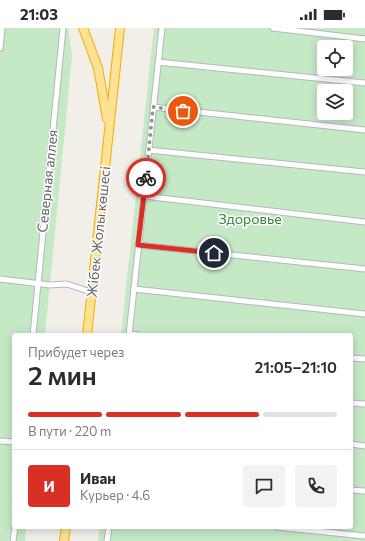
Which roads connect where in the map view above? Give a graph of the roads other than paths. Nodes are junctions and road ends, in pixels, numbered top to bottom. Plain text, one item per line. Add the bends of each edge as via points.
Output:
1 (2, 28) edge
2 (63, 28) edge
3 (83, 28) edge
4 (120, 28) edge
5 (162, 28) edge
6 (273, 28) edge
7 (365, 39) edge
8 (0, 48) edge
9 (158, 62) junction
10 (365, 83) edge
11 (153, 107) junction
12 (109, 129) junction
13 (365, 130) edge
14 (148, 150) junction
15 (365, 172) edge
16 (144, 196) junction
17 (365, 222) edge
18 (138, 245) junction
19 (365, 269) edge
20 (0, 279) edge
21 (37, 283) junction
22 (134, 289) junction
23 (91, 292) junction
24 (365, 314) edge
25 (32, 333) edge
26 (87, 333) edge
27 (129, 333) edge
28 (353, 358) edge
29 (365, 359) edge
30 (353, 403) edge
31 (365, 404) edge
32 (0, 441) edge
33 (12, 442) edge
34 (353, 444) edge
35 (365, 446) edge
36 (353, 490) edge
37 (365, 491) edge
38 (15, 529) edge
39 (66, 529) edge
40 (109, 529) edge
41 (297, 529) edge
42 (365, 536) edge
43 (13, 541) edge
44 (64, 541) edge
45 (107, 541) edge

1 - 8 street
2 - 21 street, Северная аллея
3 - 12 highway via 98,68
4 - 12 highway, Жібек Жолы көшесі
5 - 9 street
6 - 7 street
9 - 10 street
9 - 11 street
11 - 13 street
11 - 14 street
12 - 23 highway, Жібек Жолы көшесі
14 - 15 street
14 - 16 street
16 - 17 street
16 - 18 street
18 - 19 street
18 - 22 street
20 - 21 street
21 - 23 street via 67,284
21 - 25 street, Северная аллея
22 - 24 street
22 - 27 street
23 - 26 highway, Жібек Жолы көшесі
28 - 29 street
30 - 31 street
32 - 33 street
34 - 35 street
36 - 37 street
38 - 43 street
39 - 44 highway
40 - 45 street
41 - 42 street

